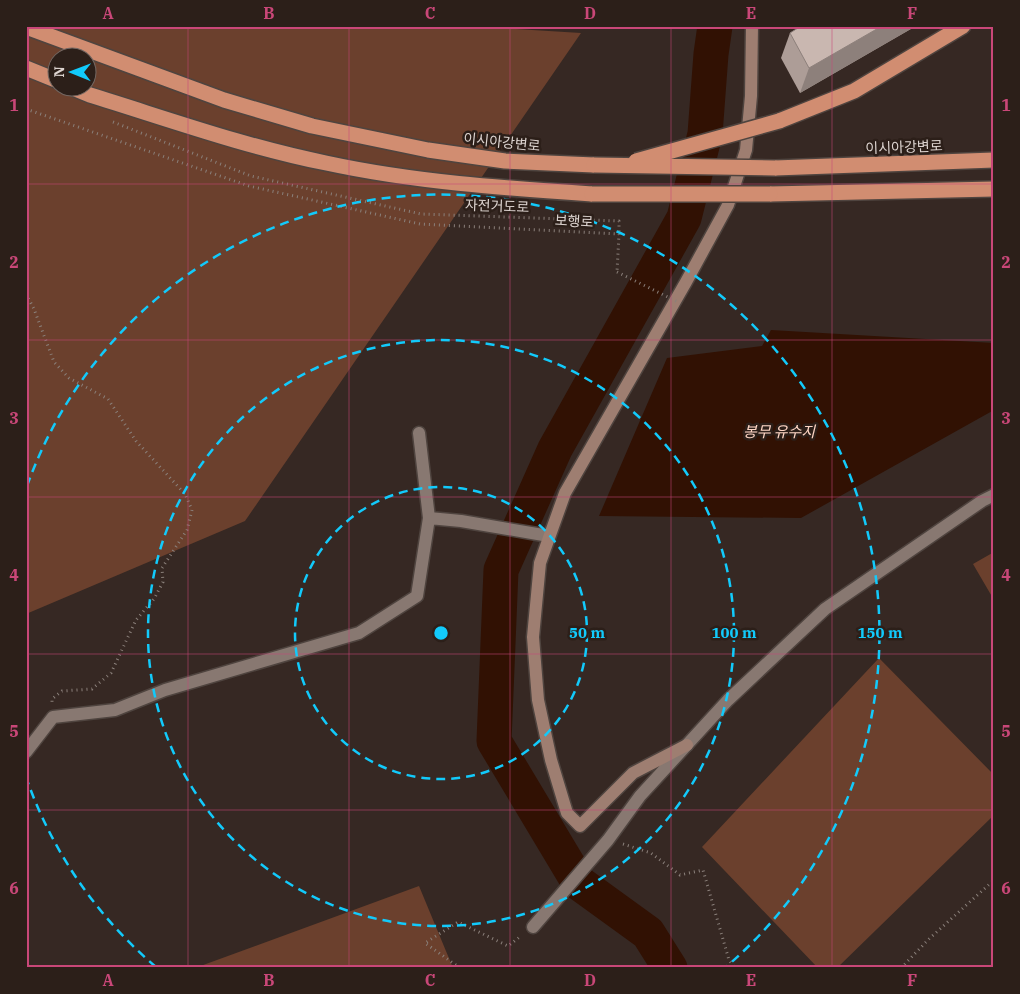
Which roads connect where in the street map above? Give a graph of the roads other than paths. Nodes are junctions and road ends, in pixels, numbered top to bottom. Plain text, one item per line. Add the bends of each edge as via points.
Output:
1 (752, 26) edge
2 (964, 26) edge
3 (26, 27) edge
4 (26, 68) edge
5 (48, 77) edge
6 (98, 97) edge
7 (994, 160) edge
8 (619, 166) junction
9 (994, 189) edge
10 (419, 433) dead end
11 (994, 495) edge
12 (429, 518) junction
13 (550, 536) junction
14 (687, 745) junction
15 (26, 752) edge
16 (533, 927) road end

1 - 13 street via 746,150 728,205 565,493
2 - 8 highway, bridge via 854,91 780,121
3 - 8 highway, 이시아강변로, bridge via 224,100 312,126 428,150 505,161
4 - 5 highway
6 - 9 highway, bridge via 255,146 326,164 477,186 592,194
7 - 8 highway, 이시아강변로, bridge via 775,168
10 - 12 street
11 - 14 street via 825,609 728,700
12 - 13 street
12 - 15 street via 417,596 359,633 165,690 115,710 53,716
13 - 14 street via 540,563 533,637 538,700 567,813 580,826 633,773
14 - 16 street via 640,796 608,840

